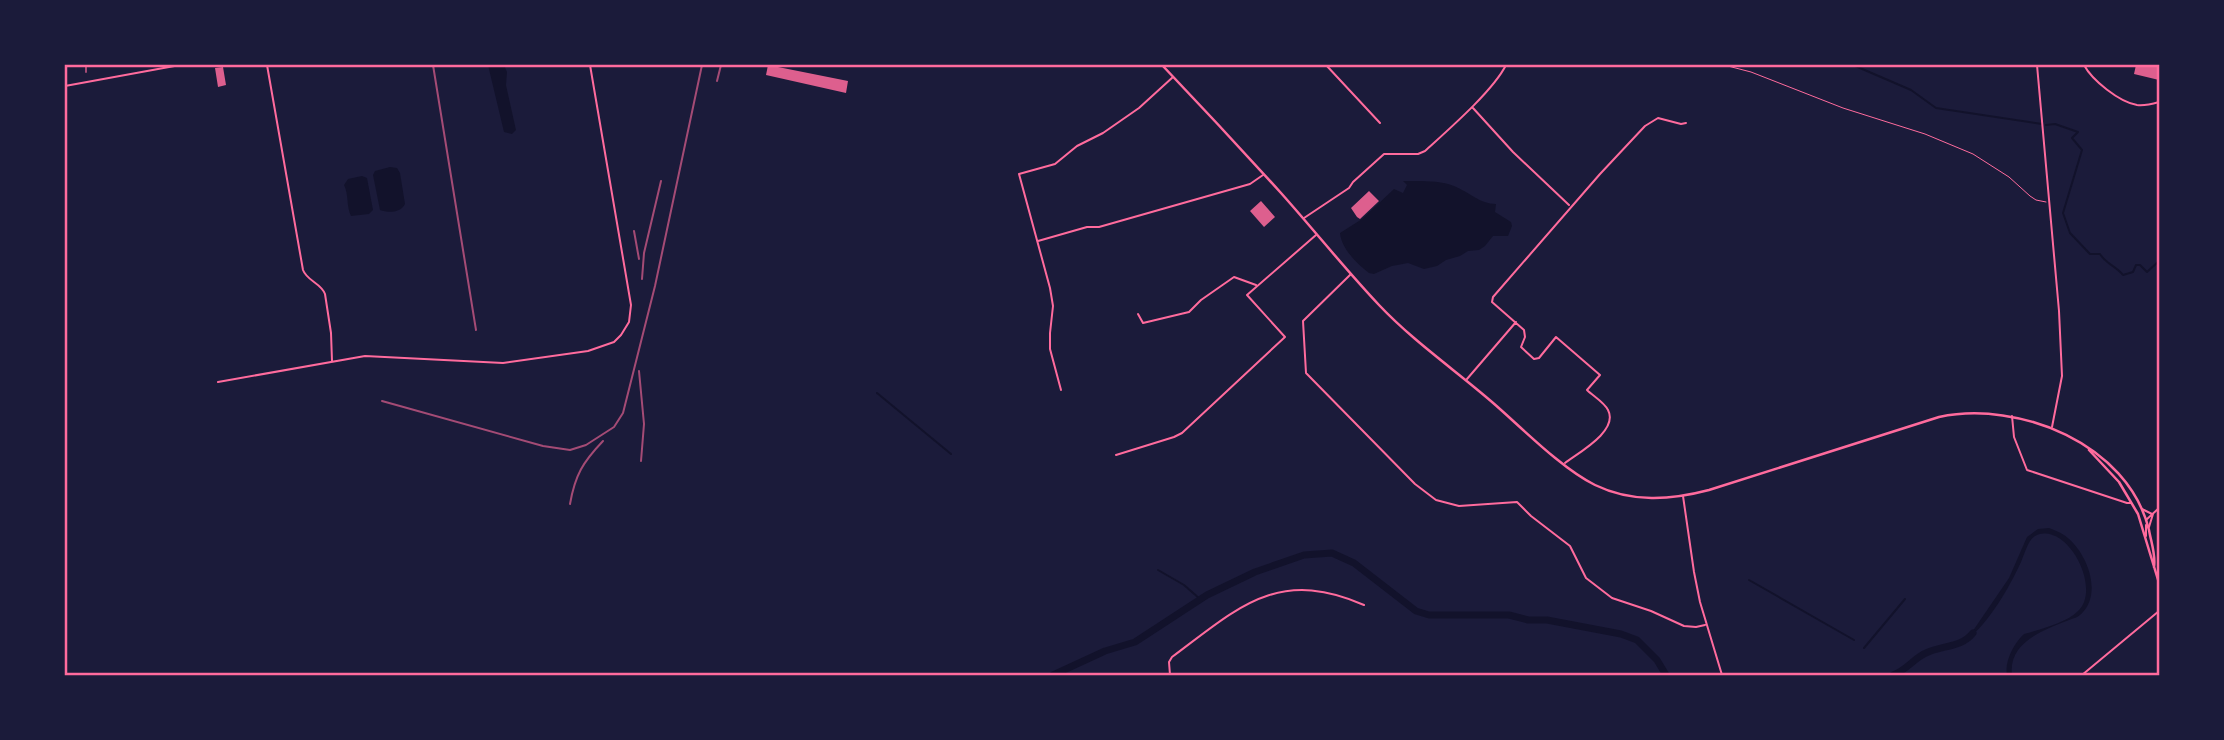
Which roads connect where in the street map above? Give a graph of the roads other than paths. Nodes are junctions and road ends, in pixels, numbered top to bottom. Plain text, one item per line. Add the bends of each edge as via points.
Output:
1 (180, 65) edge
2 (267, 65) edge
3 (590, 65) edge
4 (1162, 65) edge
5 (1326, 65) edge
6 (1506, 65) edge
7 (1724, 65) edge
8 (2037, 65) edge
9 (2084, 65) edge
10 (1173, 77) junction
11 (65, 86) edge
12 (2159, 102) edge
13 (1472, 107) junction
14 (1686, 122) dead end
15 (1380, 123) dead end
16 (1264, 174) junction
17 (2048, 202) junction
18 (1571, 207) junction
19 (1303, 219) junction
20 (1317, 234) junction
21 (1038, 241) junction
22 (1352, 273) junction
23 (1258, 285) junction
24 (1138, 314) dead end
25 (1516, 322) junction
26 (332, 363) junction
27 (1466, 379) junction
28 (218, 382) dead end
29 (1061, 390) dead end
30 (2012, 416) junction
31 (2052, 428) junction
32 (2085, 446) junction
33 (1116, 455) dead end
34 (1564, 464) junction
35 (1683, 496) junction
36 (2132, 502) junction
37 (2159, 508) edge
38 (2141, 509) junction
39 (2138, 514) junction
40 (2153, 514) junction
41 (2146, 520) junction
42 (2148, 535) junction
43 (2159, 583) edge
44 (1364, 605) dead end
45 (2159, 611) edge
46 (1706, 625) junction
47 (1170, 675) edge
48 (1723, 675) edge
49 (2082, 675) edge

1 - 11 street
2 - 26 street via 303,270 325,295
3 - 26 street via 631,305 621,335 597,349 515,362 377,356
4 - 10 main road
5 - 15 street
6 - 13 street
7 - 17 lane via 1973,154 2036,200
8 - 17 street
9 - 12 street via 2095,81 2133,104
10 - 16 main road
10 - 21 street via 1139,108 1055,164 1019,174
13 - 18 street
13 - 19 street via 1425,151 1384,154 1349,188
14 - 18 street via 1658,118 1649,123
16 - 19 main road
16 - 21 street via 1250,184
17 - 31 street via 2062,376
18 - 25 street via 1493,297 1492,302
19 - 20 main road
20 - 22 main road
20 - 23 street
21 - 29 street via 1054,306 1050,349
22 - 27 main road via 1403,328
22 - 46 street via 1303,321 1306,373 1427,494 1459,506 1517,502 1570,546 1586,578 1618,602 1684,626
23 - 24 street via 1234,277 1187,312 1143,323
23 - 33 street via 1247,295 1285,337 1182,433
25 - 27 street
25 - 34 street via 1525,334 1521,346 1534,359 1556,337 1600,375 1587,390 1608,409 1608,425
26 - 28 street
27 - 34 main road
30 - 31 main road
30 - 35 main road via 1965,413 1939,417
30 - 36 street via 2014,437 2027,470
31 - 32 main road
32 - 36 main road
32 - 38 main road via 2117,472
34 - 35 main road via 1615,493 1655,499
35 - 46 street
36 - 39 main road
37 - 40 street
38 - 40 street
38 - 41 main road
39 - 41 street
39 - 42 main road
40 - 41 street
40 - 42 street
41 - 42 main road
42 - 43 main road
44 - 47 street via 1305,589 1259,598 1228,614 1172,657
45 - 49 street
46 - 48 street

